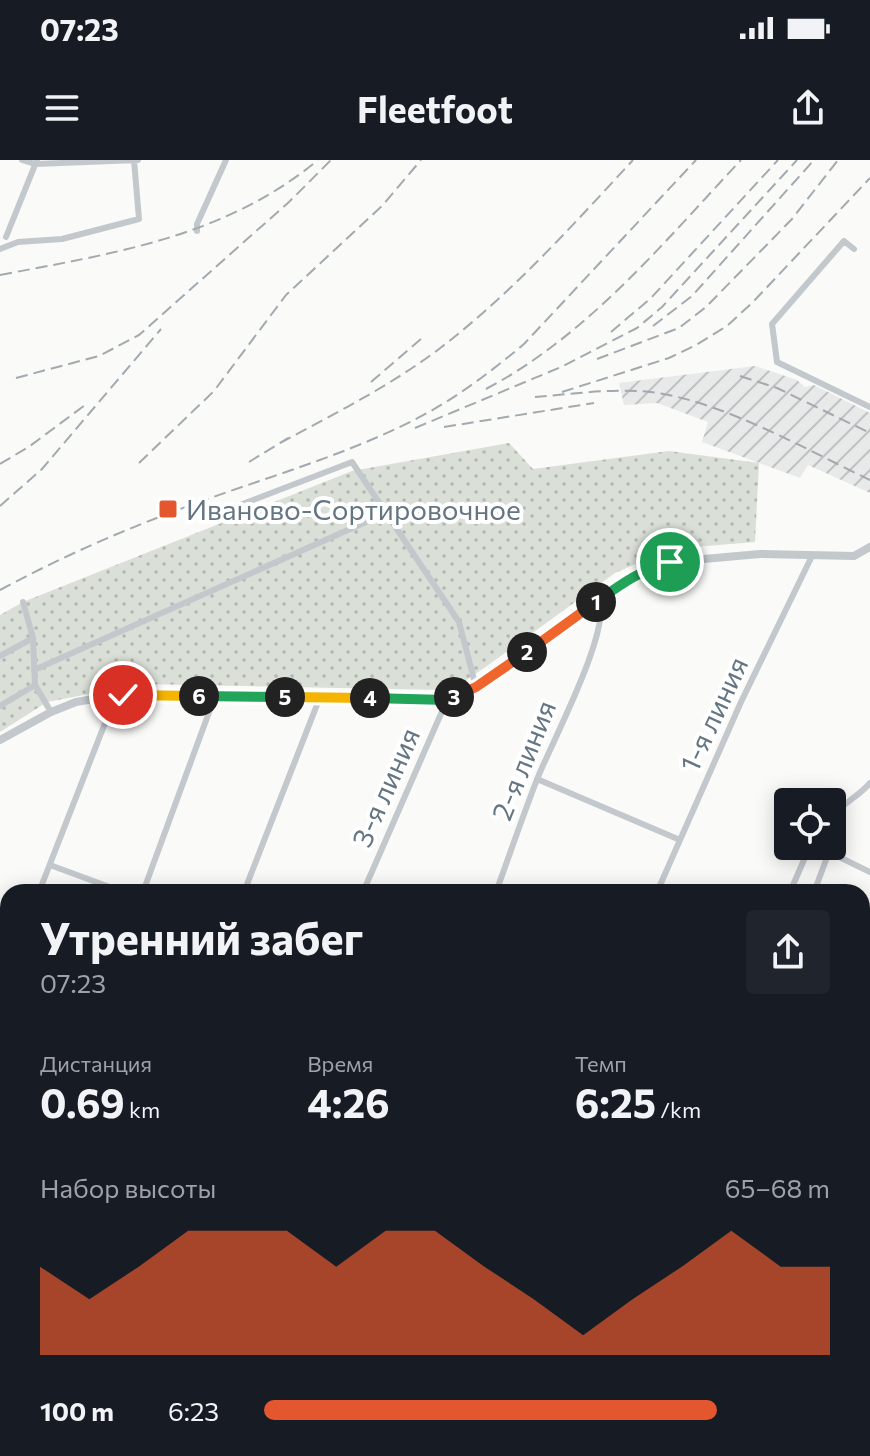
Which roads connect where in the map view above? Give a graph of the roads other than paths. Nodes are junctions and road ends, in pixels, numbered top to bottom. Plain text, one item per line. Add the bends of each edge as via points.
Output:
1 (22, 160) edge
2 (135, 160) edge
3 (226, 160) edge
4 (36, 162) edge
5 (197, 231) dead end
6 (3, 236) edge
7 (18, 242) junction
8 (0, 249) edge
9 (854, 249) dead end
10 (870, 407) edge
11 (214, 515) dead end
12 (377, 517) dead end
13 (870, 547) edge
14 (812, 556) junction
15 (600, 600) junction
16 (23, 602) dead end
17 (33, 638) junction
18 (0, 656) edge
19 (34, 670) junction
20 (35, 685) junction
21 (476, 687) junction
22 (116, 695) junction
23 (215, 696) junction
24 (320, 697) junction
25 (447, 700) junction
26 (0, 706) edge
27 (51, 712) junction
28 (0, 740) edge
29 (537, 779) junction
30 (870, 783) edge
31 (846, 802) edge
32 (680, 840) junction
33 (846, 857) edge
34 (804, 860) edge
35 (826, 860) edge
36 (50, 865) junction
37 (870, 872) edge
38 (42, 884) edge
39 (101, 884) edge
40 (146, 884) edge
41 (247, 884) edge
42 (366, 884) edge
43 (499, 884) edge
44 (661, 884) edge
45 (793, 884) edge
46 (817, 884) edge

1 - 4 street
2 - 4 street
2 - 7 street via 139,219 62,239
3 - 5 street
4 - 6 street
6 - 7 street
7 - 8 street
9 - 10 street via 844,241 772,324 777,362
11 - 21 street via 352,462 459,622
12 - 19 street
13 - 14 street via 854,556
14 - 15 street via 760,554 670,562 647,568
14 - 32 street, 1-я линия
15 - 21 street
15 - 29 street, 2-я линия via 603,610 587,664
16 - 17 street
17 - 18 street
17 - 19 street
19 - 20 street
20 - 26 street
20 - 27 street
21 - 25 street
22 - 23 street
22 - 27 street
22 - 36 street
23 - 24 street
23 - 40 street
24 - 25 street
24 - 41 street
25 - 42 street, 3-я линия
27 - 28 street
29 - 32 street
29 - 43 street, 2-я линия
30 - 31 street
32 - 44 street, 1-я линия
33 - 37 street
34 - 45 street
35 - 46 street
36 - 38 street
36 - 39 street

